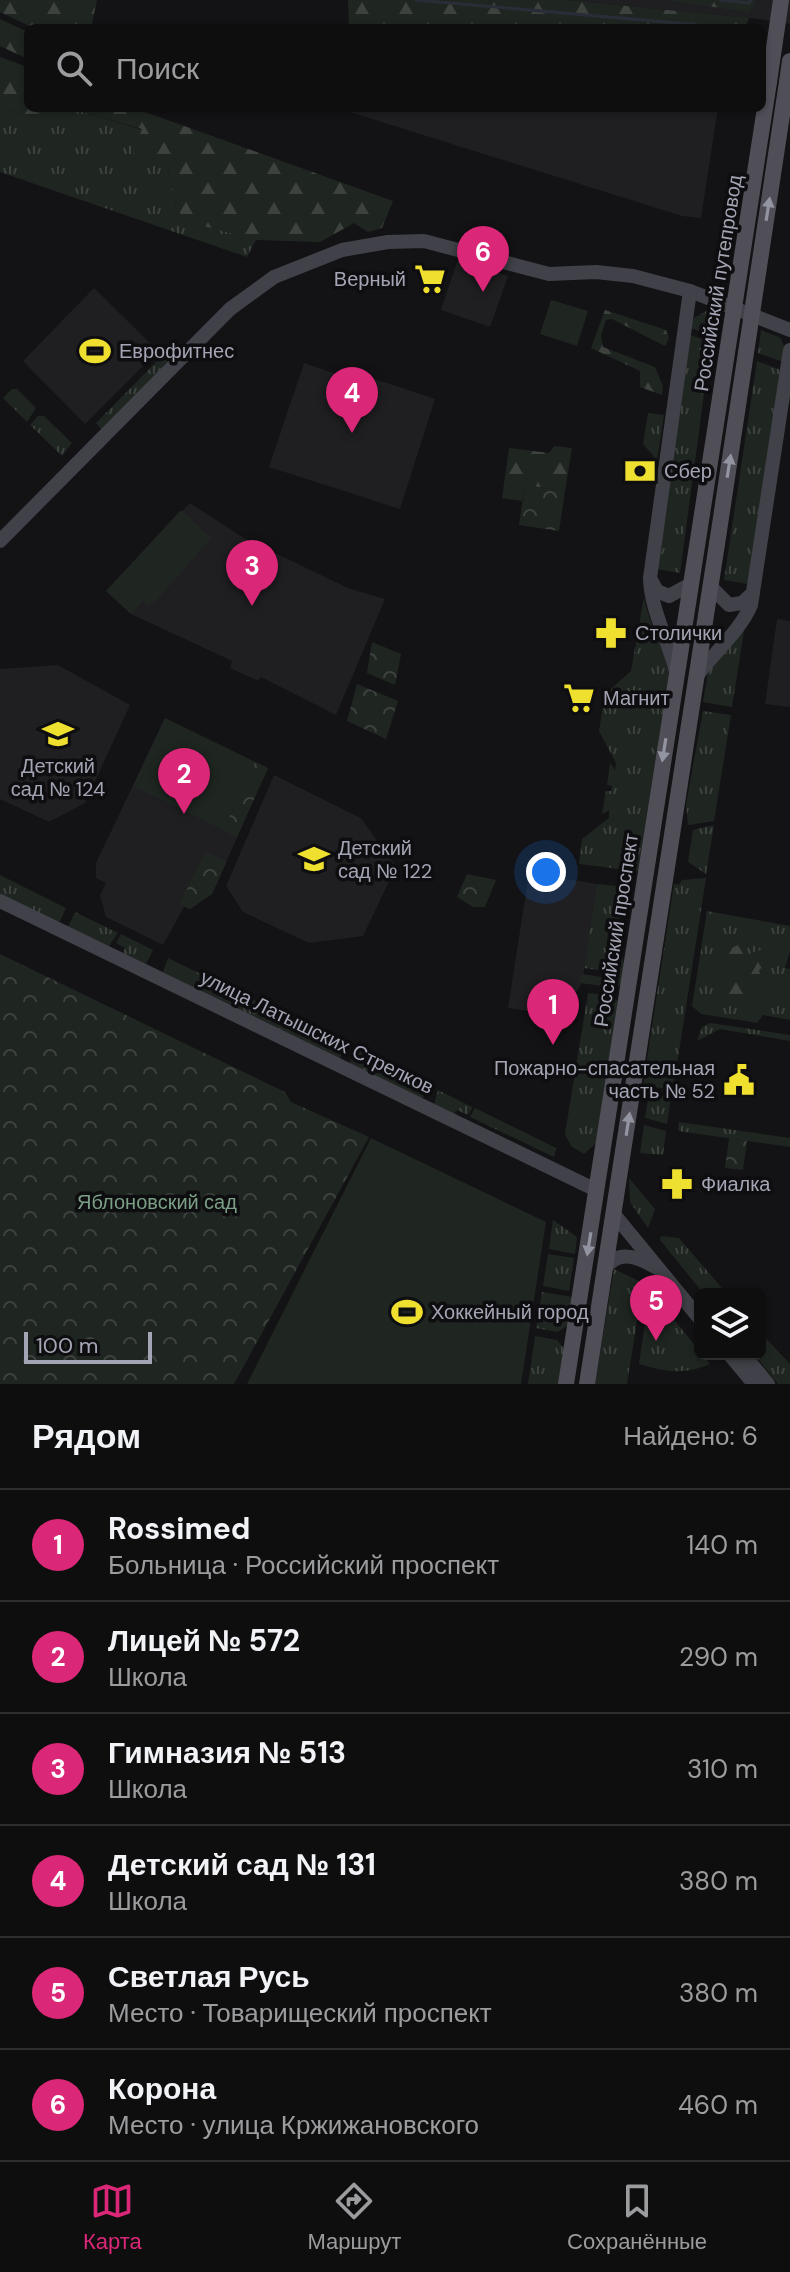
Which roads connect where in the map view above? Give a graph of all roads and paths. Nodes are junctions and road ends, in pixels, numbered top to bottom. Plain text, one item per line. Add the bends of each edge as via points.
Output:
1 (781, 0) edge
2 (790, 61) edge
3 (766, 98) edge
4 (764, 112) edge
5 (690, 291) junction
6 (790, 320) edge
7 (790, 330) edge
8 (790, 350) edge
9 (0, 541) edge
10 (650, 578) junction
11 (692, 578) junction
12 (712, 581) junction
13 (753, 593) junction
14 (676, 673) junction
15 (697, 676) junction
16 (0, 901) edge
17 (0, 909) edge
18 (595, 1195) junction
19 (614, 1207) junction
20 (604, 1270) junction
21 (661, 1271) junction
22 (694, 1297) edge
23 (694, 1312) edge
24 (734, 1360) edge
25 (748, 1360) edge
26 (566, 1384) edge
27 (587, 1384) edge
28 (754, 1384) edge
29 (768, 1384) edge

1 - 3 main road, Российский путепровод, bridge
12 -> 2 main road, Российский путепровод, bridge
4 - 11 main road, Российский путепровод, bridge
5 - 6 street via 709,291
5 - 7 street
5 - 9 street via 609,272 549,274 424,241 372,244 323,255 274,277 230,309
5 - 10 street, Российский проспект
8 - 13 street
10 - 11 street via 657,591 669,596
10 - 14 street, Российский проспект via 653,608
11 - 14 main road, Российский проспект
12 - 13 street via 729,605 742,603
12 - 15 main road, Российский проспект
13 - 15 street via 746,616
14 -> 18 main road, Российский проспект
19 -> 15 main road, Российский проспект
16 - 18 street, улица Латышских Стрелков
17 - 18 street, улица Латышских Стрелков
18 - 19 main road, улица Латышских Стрелков
18 -> 26 main road, Российский проспект
19 - 20 main road, Российский проспект
19 - 21 street
19 - 22 street
20 - 21 street via 612,1260 629,1256
20 - 27 main road, Российский проспект
21 - 23 street
24 - 28 street
25 - 29 street

